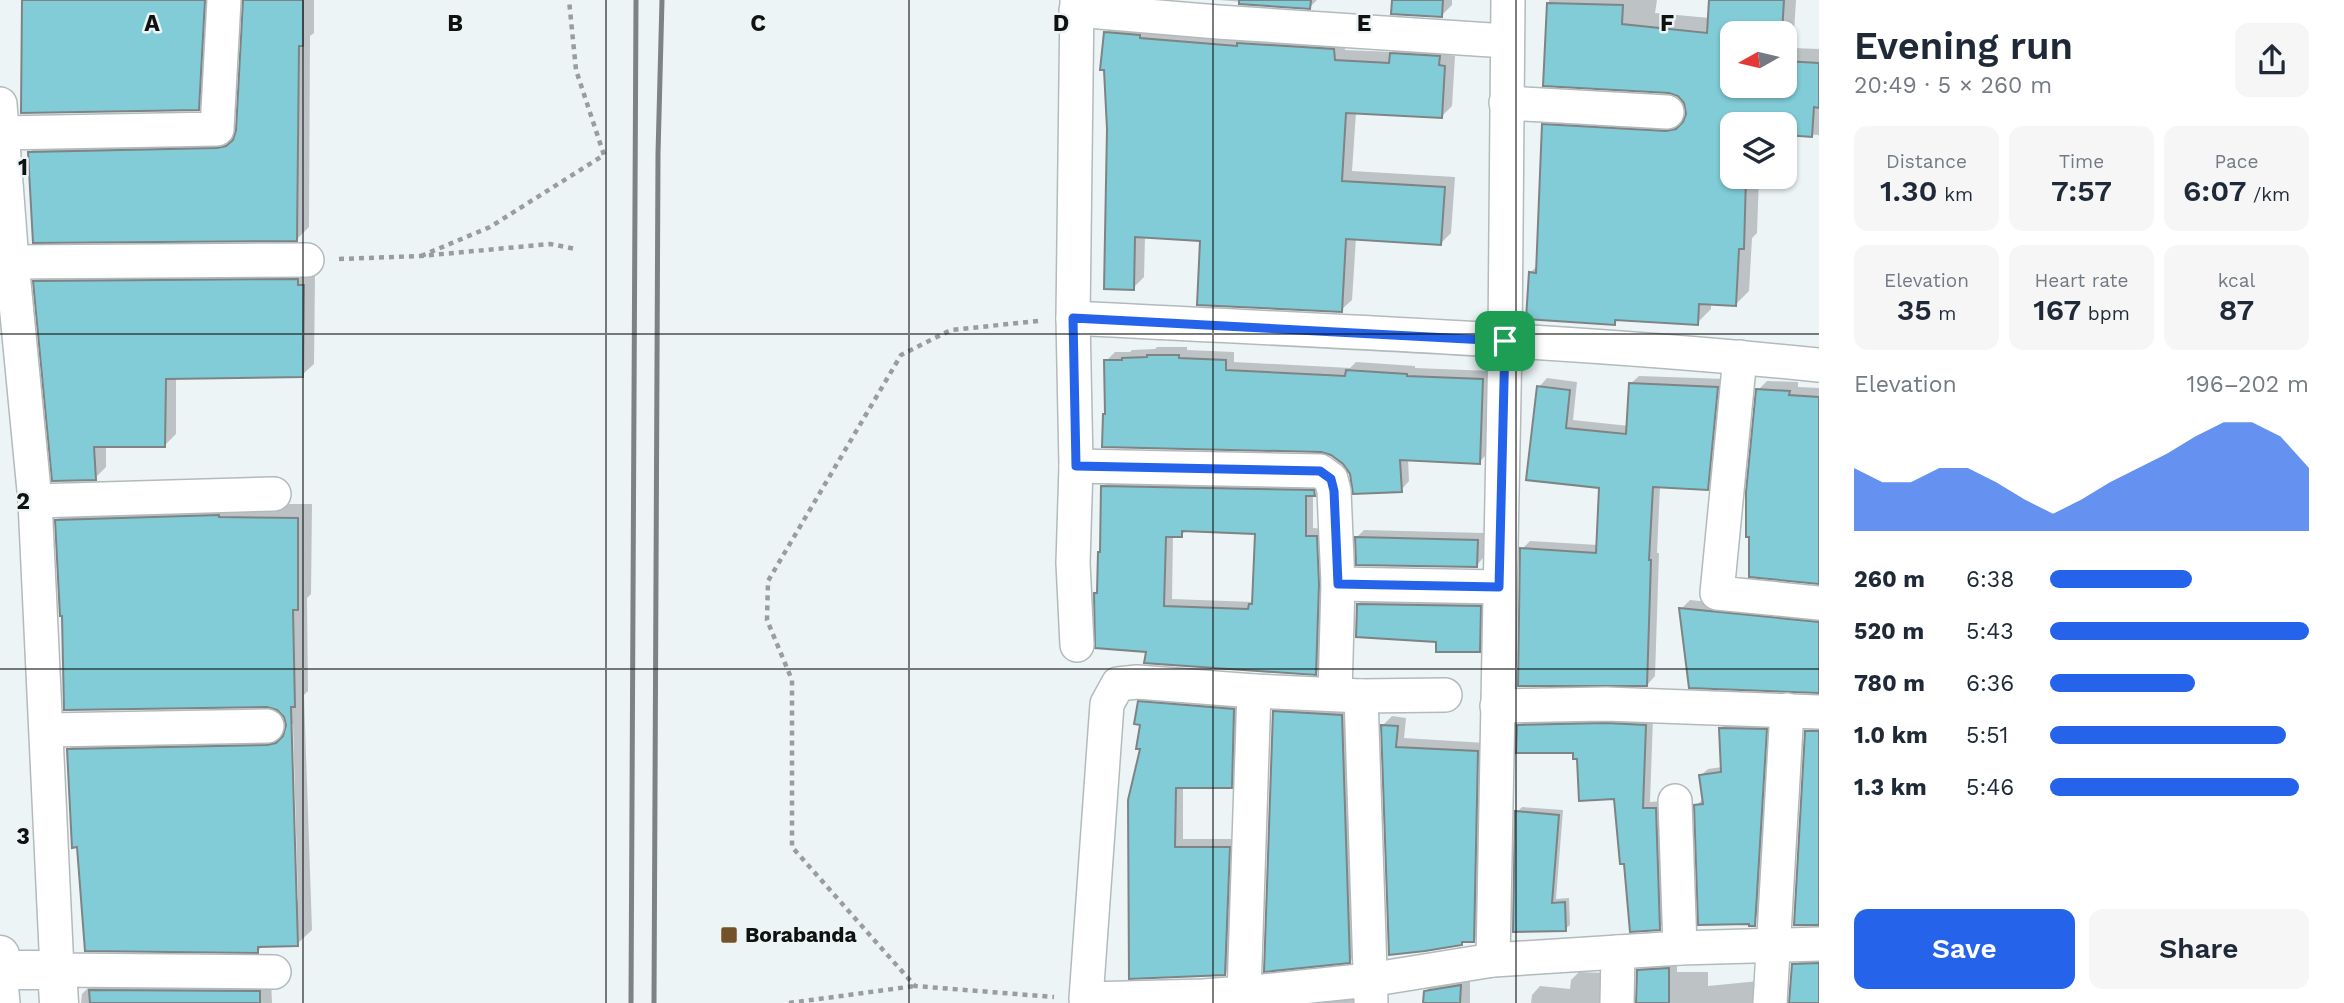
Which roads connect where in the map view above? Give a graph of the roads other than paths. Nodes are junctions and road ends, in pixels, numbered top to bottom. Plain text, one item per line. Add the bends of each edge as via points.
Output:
1 (224, 0) edge
2 (1508, 0) edge
3 (1076, 5) edge
4 (1219, 11) edge
5 (1506, 41) junction
6 (1506, 103) junction
7 (1667, 112) dead end
8 (1, 118) edge
9 (307, 260) road end
10 (12, 262) junction
11 (1073, 318) junction
12 (1505, 341) junction
13 (1740, 357) junction
14 (1819, 365) edge
15 (1076, 466) junction
16 (274, 494) dead end
17 (35, 501) junction
18 (1338, 584) junction
19 (1499, 587) junction
20 (1819, 603) edge
21 (1077, 645) dead end
22 (1254, 691) junction
23 (1348, 695) junction
24 (1445, 695) dead end
25 (1497, 706) junction
26 (1803, 711) edge
27 (267, 726) dead end
28 (47, 730) junction
29 (1675, 801) dead end
30 (1774, 944) junction
31 (1819, 944) edge
32 (1680, 948) junction
33 (1618, 952) junction
34 (0, 955) edge
35 (1493, 960) junction
36 (0, 970) edge
37 (274, 972) dead end
38 (58, 986) edge
39 (1370, 992) edge
40 (1244, 993) junction
41 (1203, 1000) edge
42 (3, 1003) edge
43 (1617, 1003) edge
44 (1770, 1003) edge

1 - 8 street via 217,129
2 - 5 street
3 - 4 street
3 - 11 street
4 - 5 street
5 - 6 street
6 - 7 street
6 - 12 street
8 - 10 street
9 - 10 street
10 - 17 street
11 - 12 street
11 - 15 street
12 - 13 street
12 - 19 street
13 - 14 street
13 - 20 street via 1717,593
15 - 18 street via 1320,471 1331,479 1334,491
15 - 21 street via 1073,563
16 - 17 street
17 - 28 street
18 - 19 street
18 - 23 street
19 - 25 street
22 - 23 street
22 - 40 street
22 - 41 street via 1137,682 1118,684 1107,704 1086,999
23 - 24 street
23 - 39 street
25 - 26 street via 1606,704
25 - 35 street
26 - 30 street
27 - 28 street
28 - 38 street
29 - 32 street
30 - 31 street
30 - 32 street
30 - 44 street
32 - 33 street
33 - 35 street
33 - 43 street
34 - 36 street
35 - 39 street
36 - 38 street
36 - 42 street
37 - 38 street
39 - 40 street
40 - 41 street

